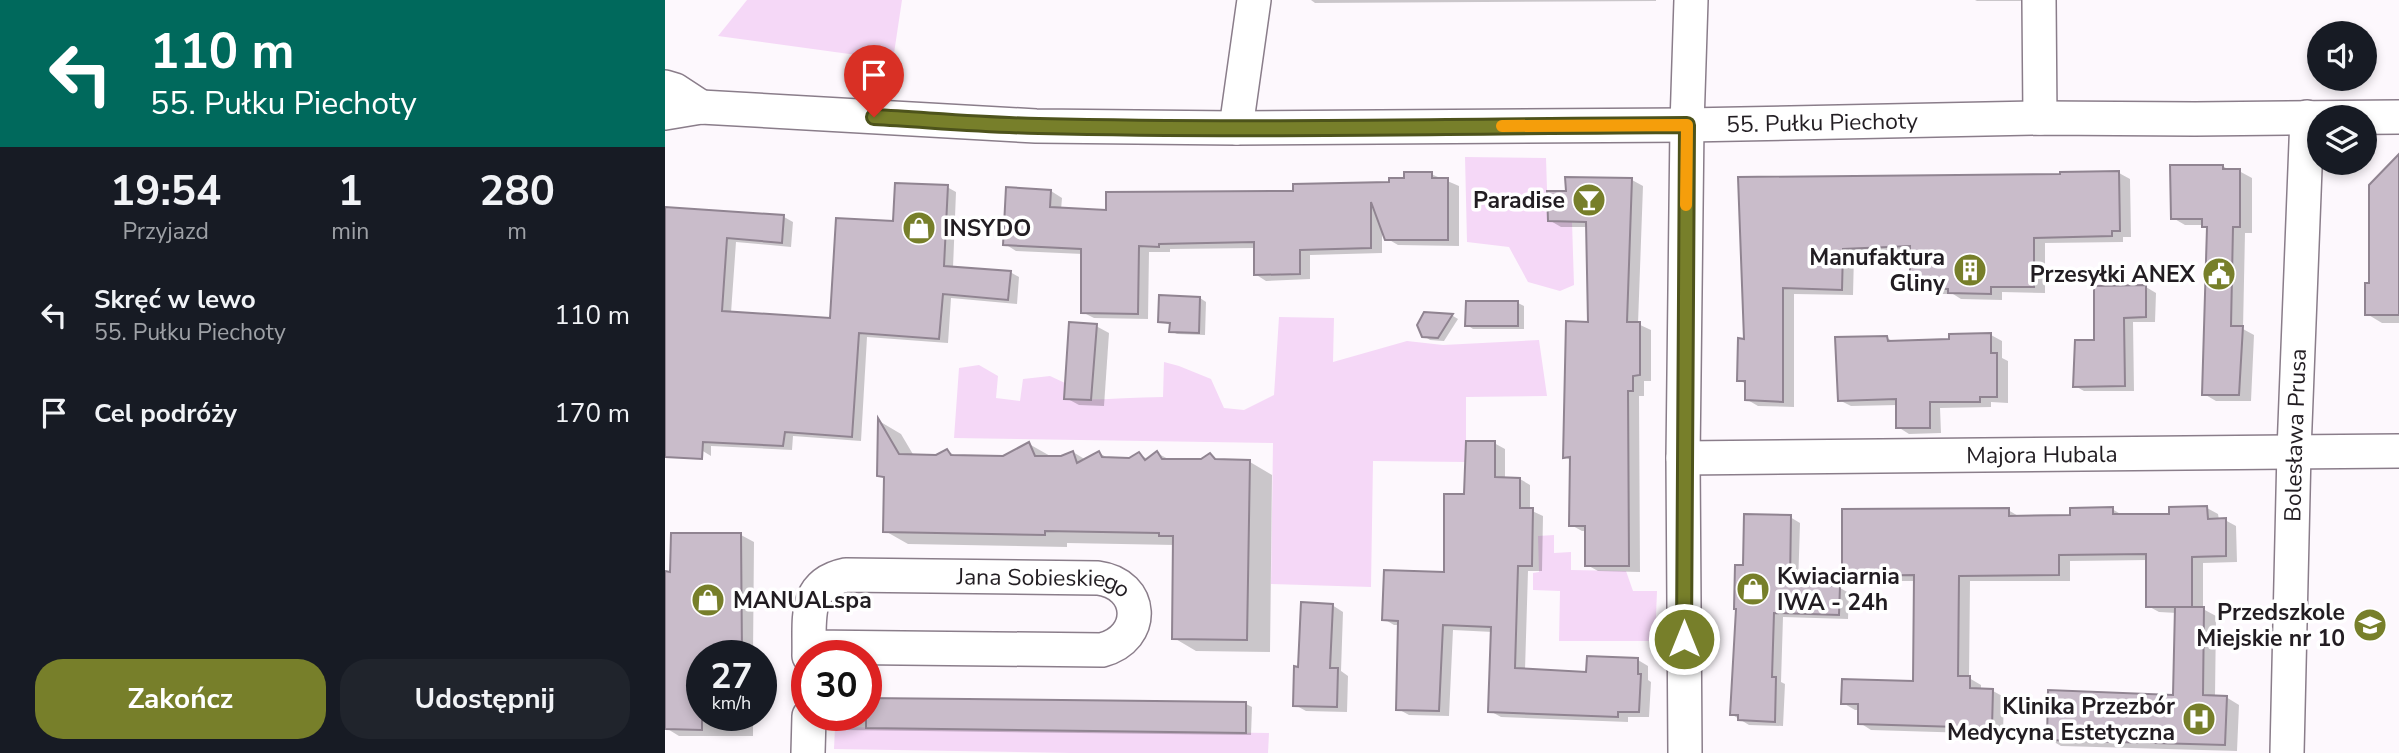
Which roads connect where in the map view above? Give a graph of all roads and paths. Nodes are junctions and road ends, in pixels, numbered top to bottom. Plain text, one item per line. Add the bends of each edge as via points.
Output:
1 (1254, 0) edge
2 (1691, 0) edge
3 (2039, 0) edge
4 (674, 92) edge
5 (2307, 117) joint
6 (2377, 117) edge
7 (2399, 117) edge
8 (2040, 118) junction
9 (1687, 125) junction
10 (1236, 128) junction
11 (2294, 451) junction
12 (2399, 451) edge
13 (1683, 457) junction
14 (809, 652) edge
15 (809, 731) edge
16 (808, 753) edge
17 (1685, 753) edge
18 (2287, 753) edge

1 - 10 street
2 - 9 street
3 - 8 street
4 - 10 street, 55. Pułku Piechoty via 1036,126
5 - 8 street, 55. Pułku Piechoty
5 - 11 street, Bolesława Prusa
6 - 7 street, 55. Pułku Piechoty
8 - 9 street, 55. Pułku Piechoty
9 - 10 street, 55. Pułku Piechoty
9 - 13 street
11 - 12 street, Majora Hubala
11 - 13 street, Majora Hubala
11 - 18 street, Bolesława Prusa
13 - 17 street
14 - 14 street, Jana Sobieskiego via 815,592 846,575 1110,579 1121,585 1134,606 1135,618 1124,640 1102,650
15 - 16 street

